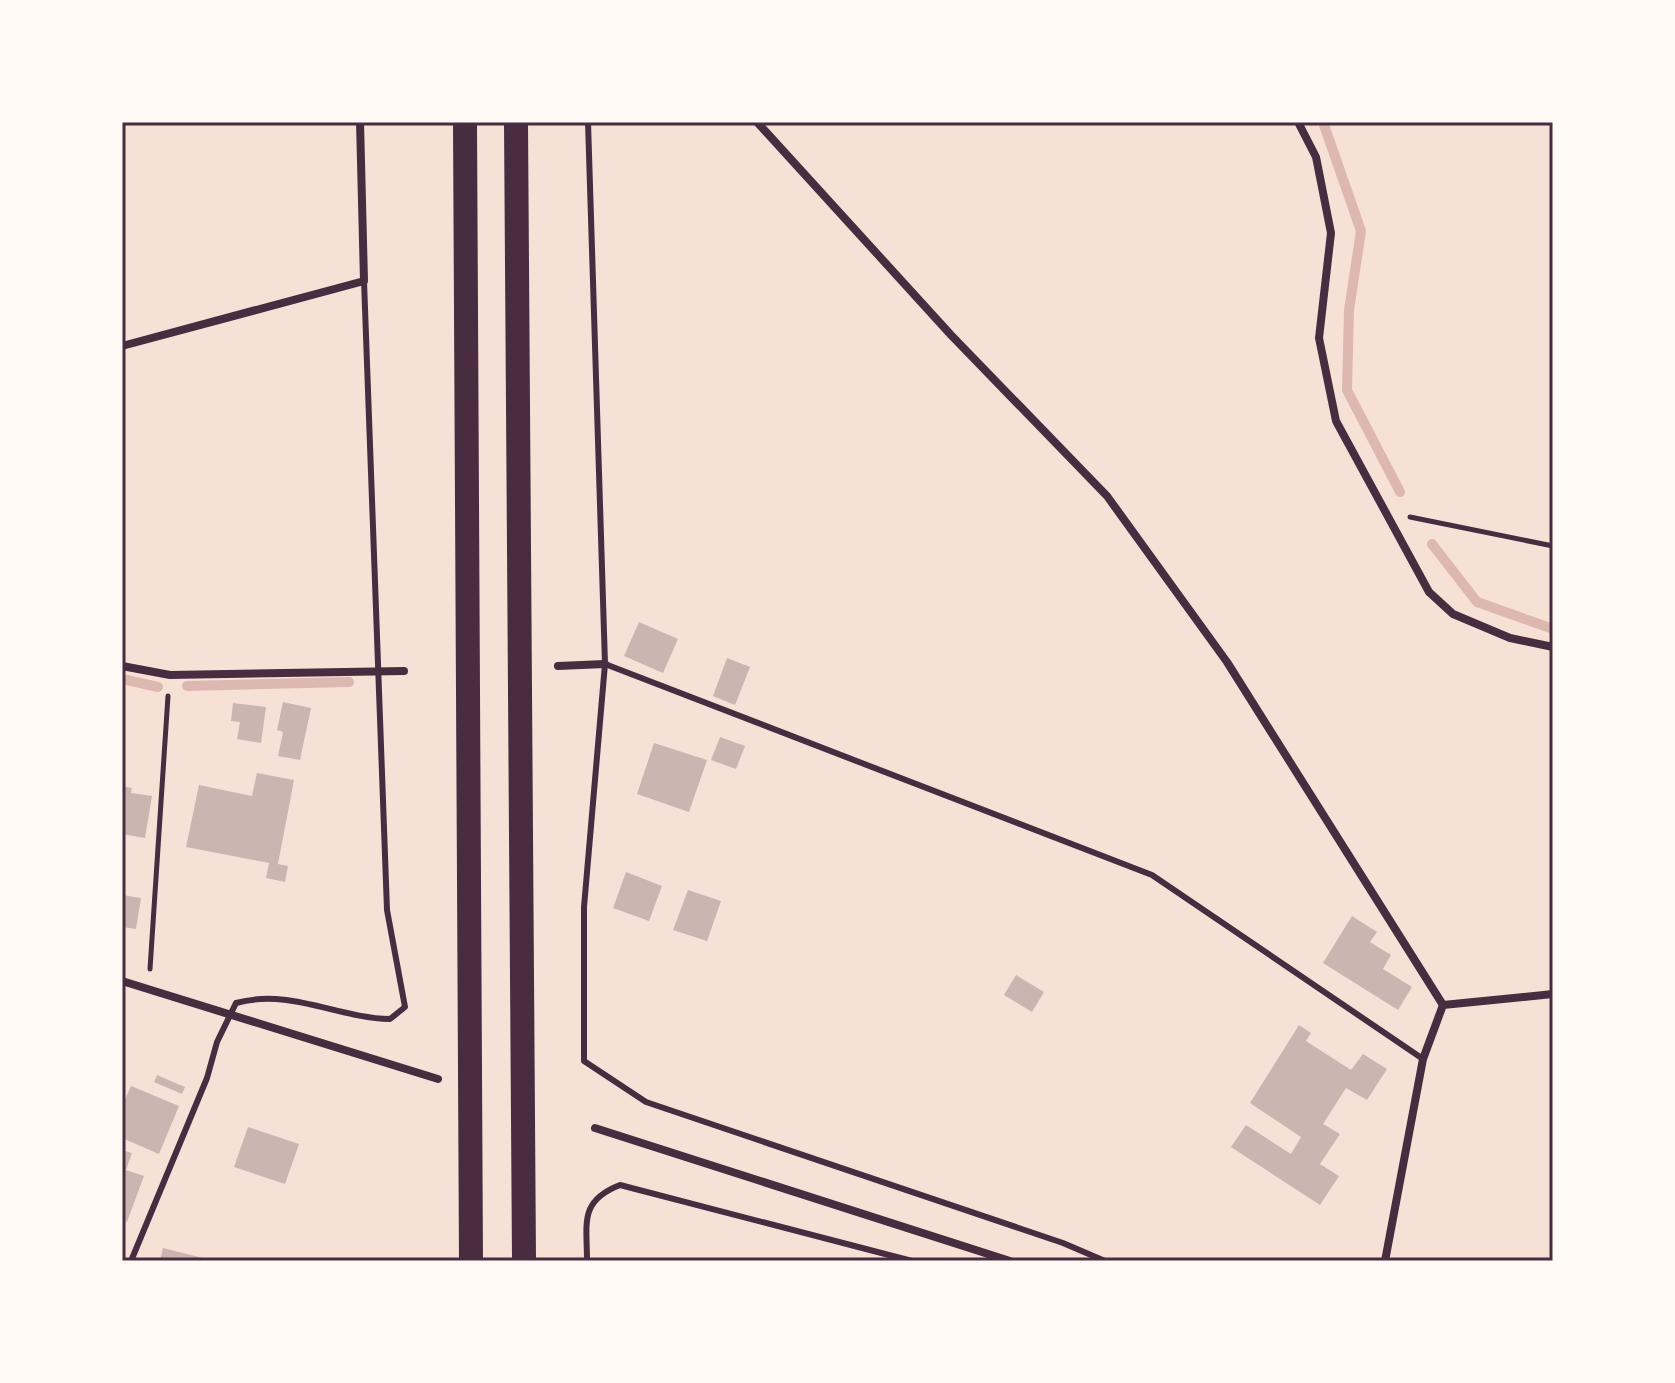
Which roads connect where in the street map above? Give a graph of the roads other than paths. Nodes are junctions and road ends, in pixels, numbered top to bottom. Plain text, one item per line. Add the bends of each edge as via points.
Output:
1 (360, 122) edge
2 (465, 122) edge
3 (516, 122) edge
4 (588, 122) edge
5 (757, 122) edge
6 (1298, 122) edge
7 (364, 281) junction
8 (122, 346) edge
9 (1553, 647) edge
10 (605, 664) junction
11 (122, 666) edge
12 (558, 666) dead end
13 (404, 671) dead end
14 (381, 672) junction
15 (122, 981) edge
16 (1553, 994) edge
17 (1443, 1005) junction
18 (230, 1014) junction
19 (1423, 1059) junction
20 (438, 1079) dead end
21 (595, 1128) dead end
22 (131, 1261) edge
23 (471, 1261) edge
24 (524, 1261) edge
25 (587, 1261) edge
26 (912, 1261) edge
27 (1010, 1261) edge
28 (1105, 1261) edge
29 (1385, 1261) edge

1 - 7 street
2 - 23 highway
3 - 24 highway
4 - 10 lane
5 - 17 street via 1107,496 1227,662
6 - 9 street via 1316,157 1331,233 1319,338 1336,421 1429,592 1453,614 1510,638
7 - 8 street
7 - 14 lane
10 - 12 street
10 - 19 lane via 1152,875
10 - 28 lane via 584,907 584,1061 646,1102
11 - 14 street via 170,675
13 - 14 street
14 - 18 lane via 387,910 405,1007 390,1019 368,1019 306,1001 260,996 236,1003
15 - 18 street
16 - 17 street
17 - 19 street
18 - 20 street
18 - 22 lane
19 - 29 street
21 - 27 street
25 - 26 lane via 587,1213 598,1194 620,1185

